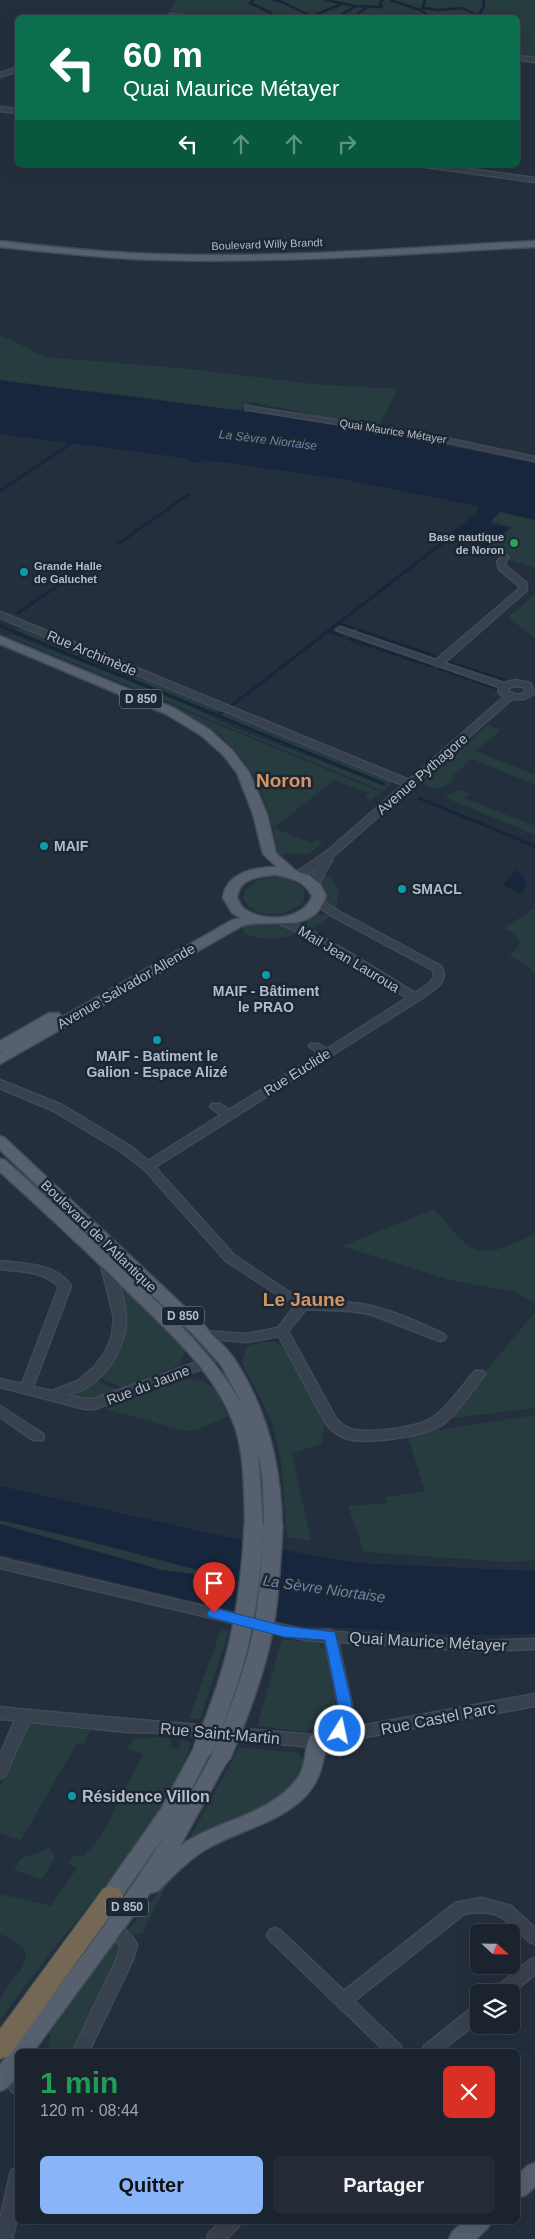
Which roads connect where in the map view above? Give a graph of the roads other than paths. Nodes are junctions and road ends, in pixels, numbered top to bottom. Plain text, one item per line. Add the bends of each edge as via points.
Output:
1 (520, 58) edge
2 (535, 60) edge
3 (15, 70) edge
4 (0, 75) edge
5 (0, 109) edge
6 (15, 111) edge
7 (440, 167) edge
8 (535, 180) edge
9 (0, 244) edge
10 (535, 244) edge
11 (250, 408) dead end
12 (535, 459) edge
13 (505, 556) dead end
14 (0, 615) edge
15 (340, 630) dead end
16 (0, 640) edge
17 (438, 664) junction
18 (504, 686) junction
19 (510, 696) junction
20 (410, 784) junction
21 (252, 795) junction
22 (334, 851) junction
23 (293, 873) junction
24 (248, 875) junction
25 (313, 884) junction
26 (318, 900) junction
27 (234, 907) junction
28 (254, 919) junction
29 (283, 922) junction
30 (415, 998) junction
31 (314, 1046) dead end
32 (1, 1049) edge
33 (326, 1053) junction
34 (2, 1085) edge
35 (216, 1107) dead end
36 (229, 1115) junction
37 (0, 1141) edge
38 (0, 1164) edge
39 (148, 1166) junction
40 (106, 1262) junction
41 (0, 1265) edge
42 (302, 1306) junction
43 (282, 1331) junction
44 (203, 1335) junction
45 (440, 1336) dead end
46 (208, 1362) junction
47 (479, 1374) dead end
48 (0, 1383) edge
49 (26, 1390) junction
50 (54, 1396) junction
51 (0, 1411) edge
52 (38, 1437) dead end
53 (0, 1563) edge
54 (330, 1636) junction
55 (535, 1644) edge
56 (535, 1700) edge
57 (0, 1713) edge
58 (24, 1716) junction
59 (340, 1731) junction
60 (317, 1742) junction
61 (212, 1752) junction
62 (0, 1772) edge
63 (116, 1912) junction
64 (275, 1935) dead end
65 (535, 1937) edge
66 (535, 1965) edge
67 (512, 1984) edge
68 (344, 2000) junction
69 (470, 2018) edge
70 (0, 2048) edge
71 (23, 2049) edge
72 (82, 2049) edge
73 (393, 2049) edge
74 (432, 2049) edge
75 (535, 2173) edge
76 (520, 2186) edge
77 (15, 2189) edge
78 (231, 2224) edge
79 (477, 2224) edge
80 (219, 2238) edge
81 (4, 2239) edge
82 (460, 2239) edge

1 - 2 street
3 - 4 street
5 - 6 street
7 - 8 street
9 - 10 main road, Boulevard Willy Brandt via 111,255 223,258
11 - 12 street, Quai Maurice Métayer via 431,437
13 - 17 street via 502,567 523,585 523,590
14 - 20 street, Rue Archimède
15 - 17 street
16 - 21 main road, D 850 via 190,722 236,762
17 - 18 street
18 - 19 street via 503,691
18 - 19 street via 519,683 531,690 523,698
19 - 20 street, Avenue Pythagore
20 - 22 street, Avenue Pythagore
21 - 23 main road, D 850 via 270,854
21 - 24 main road, D 850 via 259,857 258,865
22 - 23 street, Avenue Pythagore via 307,870
22 - 25 street, Avenue Pythagore
23 - 24 main road via 268,871
23 - 25 main road
24 - 27 main road via 231,890
25 - 26 main road
26 - 29 main road via 306,914
26 - 30 street, Rue Euclide via 334,913 437,968 437,981
27 - 28 main road via 244,916
27 - 32 main road, Avenue Salvador Allende via 218,923
28 - 29 main road
28 - 32 main road, Avenue Salvador Allende via 242,921
29 - 30 street, Mail Jean Lauroua via 303,930
30 - 33 street, Rue Euclide
31 - 33 street
33 - 36 street, Rue Euclide via 273,1093
34 - 39 street via 58,1108 126,1148
35 - 36 street
36 - 39 street, Rue Euclide
37 - 44 main road, Boulevard de l'Atlantique / D 850
38 - 40 main road, Boulevard de l'Atlantique / D 850
39 - 42 street via 230,1258
40 - 46 main road, Boulevard de l'Atlantique / D 850
40 - 50 street via 120,1317 113,1348 83,1384
41 - 49 street via 49,1273 65,1286
42 - 43 street
42 - 45 street via 360,1308
43 - 44 street via 247,1338
43 - 47 street via 331,1422 353,1435 398,1433 435,1424
44 - 61 main road, Boulevard de l'Atlantique / D 850, bridge via 226,1360 255,1413 270,1461 274,1496 269,1596 261,1640 242,1706
46 - 50 street, Rue du Jaune via 95,1404
46 - 61 main road, Boulevard de l'Atlantique / D 850, bridge via 232,1402 248,1445 254,1525 244,1627
48 - 49 street, Rue du Jaune
49 - 50 street, Rue du Jaune
51 - 52 street
53 - 54 street, Quai Maurice Métayer via 284,1631
54 - 55 street, Quai Maurice Métayer via 479,1646
54 - 59 street via 345,1705
56 - 59 street, Rue Castel Parc via 355,1733
57 - 58 street, Rue Saint-Martin
58 - 60 street, Rue Saint-Martin
58 - 62 street
59 - 60 street
60 - 63 main road via 307,1779 293,1796 270,1811 192,1848
61 - 63 main road, Boulevard de l'Atlantique / D 850 via 183,1827
63 - 70 highway, Boulevard de l'Atlantique / D 850
63 - 71 main road, Boulevard de l'Atlantique / D 850
63 - 72 street via 129,1945
64 - 68 street
65 - 68 street via 506,1911 482,1904 460,1908
66 - 67 street
68 - 73 street
69 - 74 street
75 - 76 main road
77 - 81 street
78 - 80 street
79 - 82 main road

